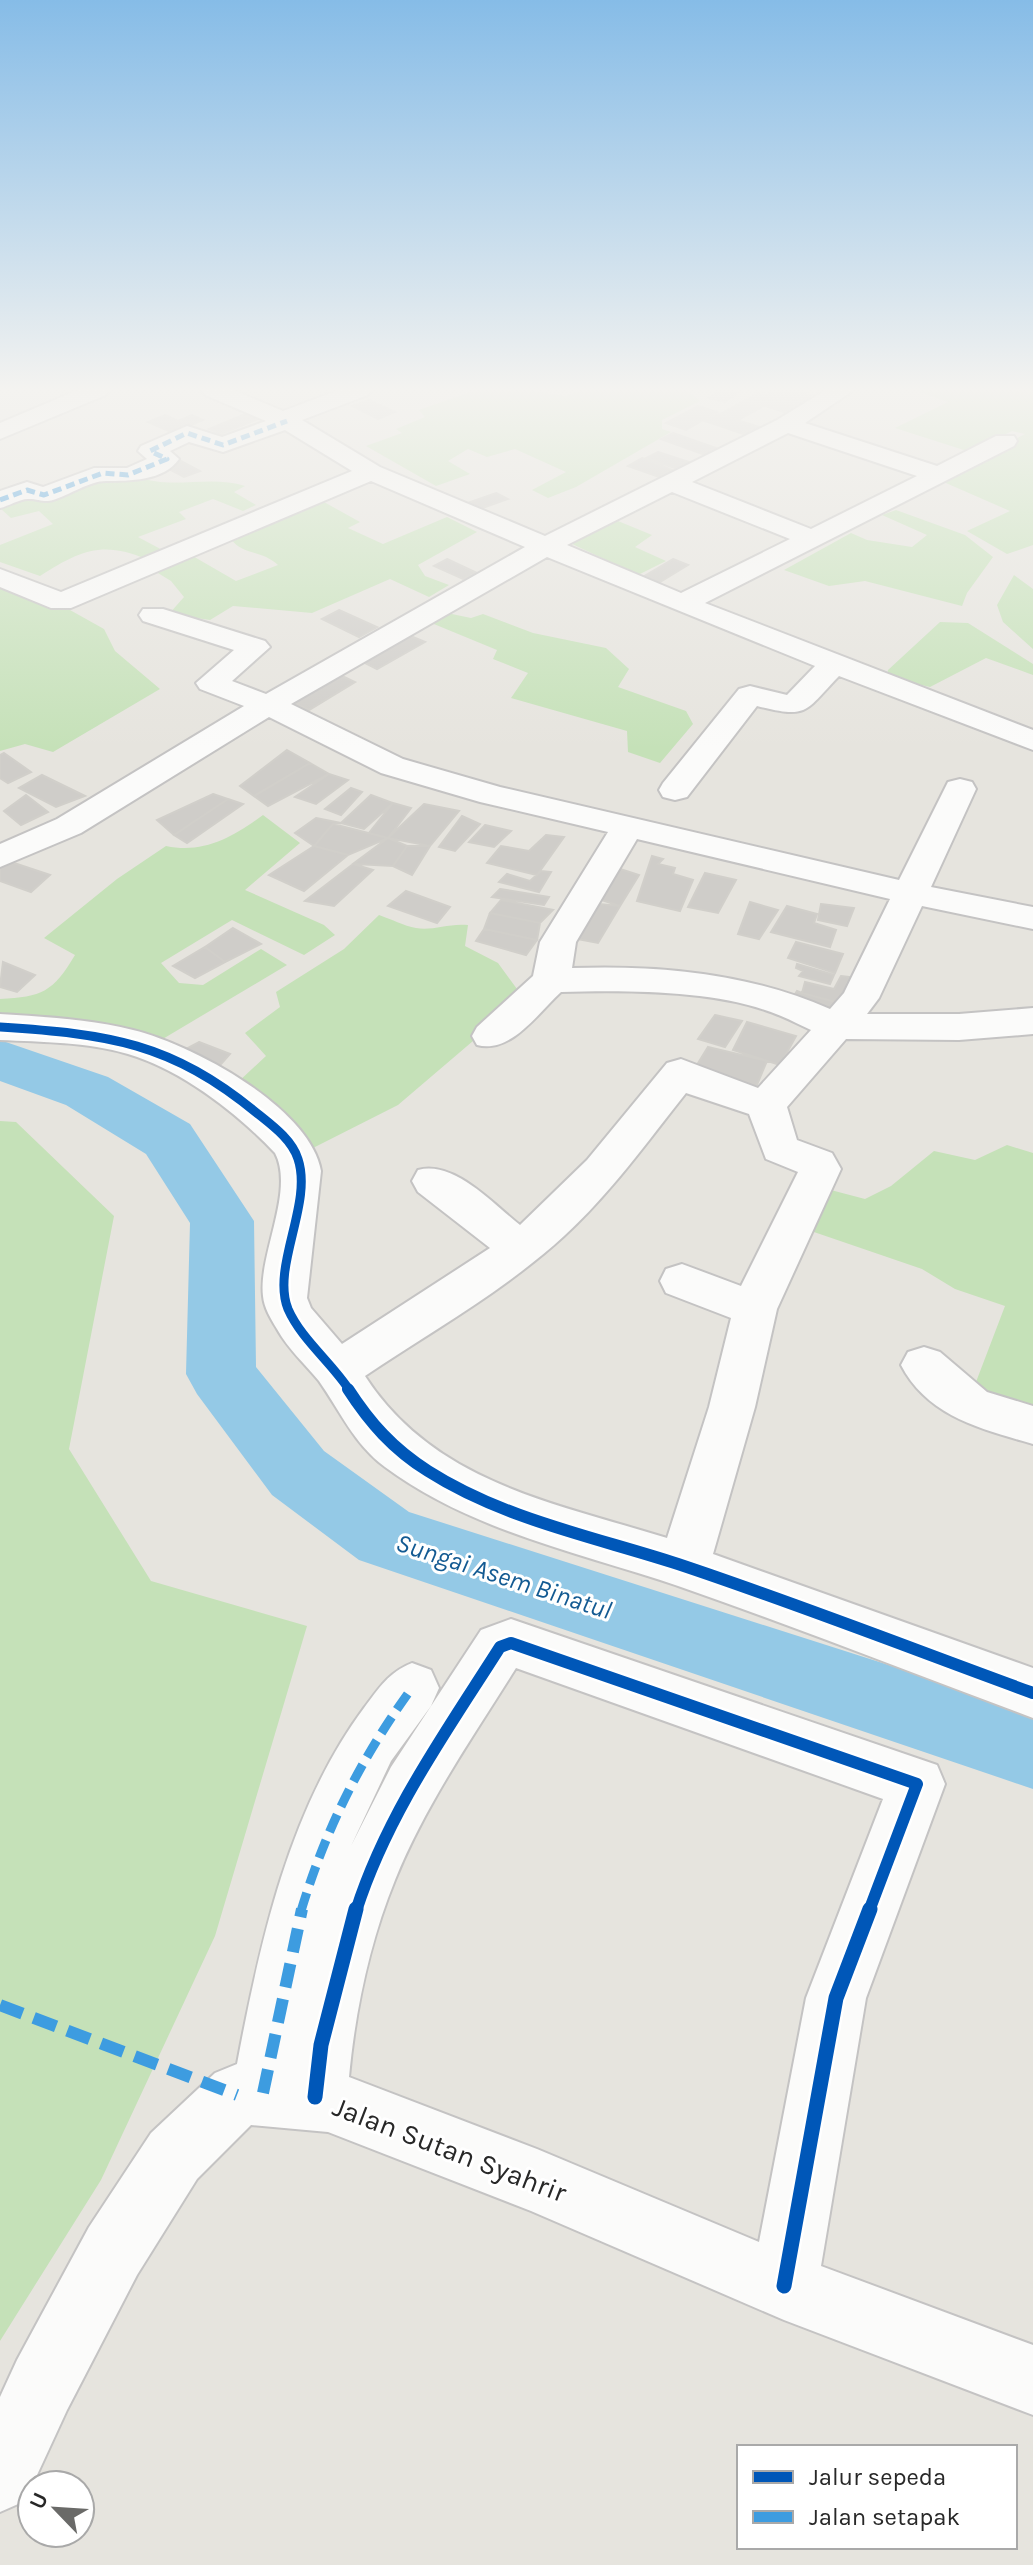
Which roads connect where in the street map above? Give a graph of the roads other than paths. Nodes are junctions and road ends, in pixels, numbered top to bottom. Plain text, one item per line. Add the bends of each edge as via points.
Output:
1 (281, 510) edge
2 (465, 510) edge
3 (616, 510) edge
4 (740, 510) edge
5 (864, 510) edge
6 (808, 537) junction
7 (550, 544) junction
8 (0, 577) edge
9 (682, 604) junction
10 (153, 615) dead end
11 (835, 663) junction
12 (268, 705) junction
13 (1033, 741) edge
14 (960, 789) dead end
15 (675, 790) dead end
16 (628, 827) junction
17 (0, 857) edge
18 (911, 893) junction
19 (1033, 918) edge
20 (551, 980) junction
21 (848, 1013) junction
22 (1033, 1021) edge
23 (0, 1027) edge
24 (491, 1036) dead end
25 (766, 1105) junction
26 (433, 1181) dead end
27 (521, 1249) junction
28 (682, 1281) dead end
29 (755, 1309) junction
30 (924, 1365) dead end
31 (337, 1371) junction
32 (1033, 1425) edge
33 (684, 1566) junction
34 (412, 1688) dead end
35 (1033, 1693) edge
36 (323, 2104) junction
37 (784, 2286) junction
38 (1033, 2380) edge
39 (0, 2476) edge

1 - 8 street via 61,602
2 - 7 street
3 - 7 street
4 - 6 street
5 - 6 street
6 - 9 street
7 - 9 street
7 - 12 street
9 - 11 street
10 - 12 street via 255,647 210,682
11 - 13 street
11 - 15 street via 793,706 750,695
12 - 16 street via 392,766
12 - 17 street via 69,826
14 - 18 street
16 - 18 street
16 - 20 street via 558,942
18 - 19 street
18 - 21 street
20 - 21 street via 631,978 696,985
20 - 24 street
21 - 22 street via 959,1027
21 - 25 street
23 - 31 street via 69,1031 152,1048 277,1127 299,1163 294,1242 284,1289 288,1306
25 - 27 street via 681,1072 602,1169
25 - 29 street via 780,1149 817,1163 820,1169
26 - 27 street
27 - 31 street
28 - 29 street
29 - 33 street
30 - 32 street via 972,1407
31 - 33 street via 371,1424 398,1451 438,1477 516,1510
33 - 35 street
34 - 36 street via 373,1742 325,1839 282,1982
36 - 37 street, Jalan Sutan Syahrir via 537,2181
36 - 37 street via 321,2045 368,1873 411,1786 500,1647 524,1646 917,1784 836,1998
36 - 39 street via 237,2095 174,2156 113,2251
37 - 38 street, Jalan Sutan Syahrir

